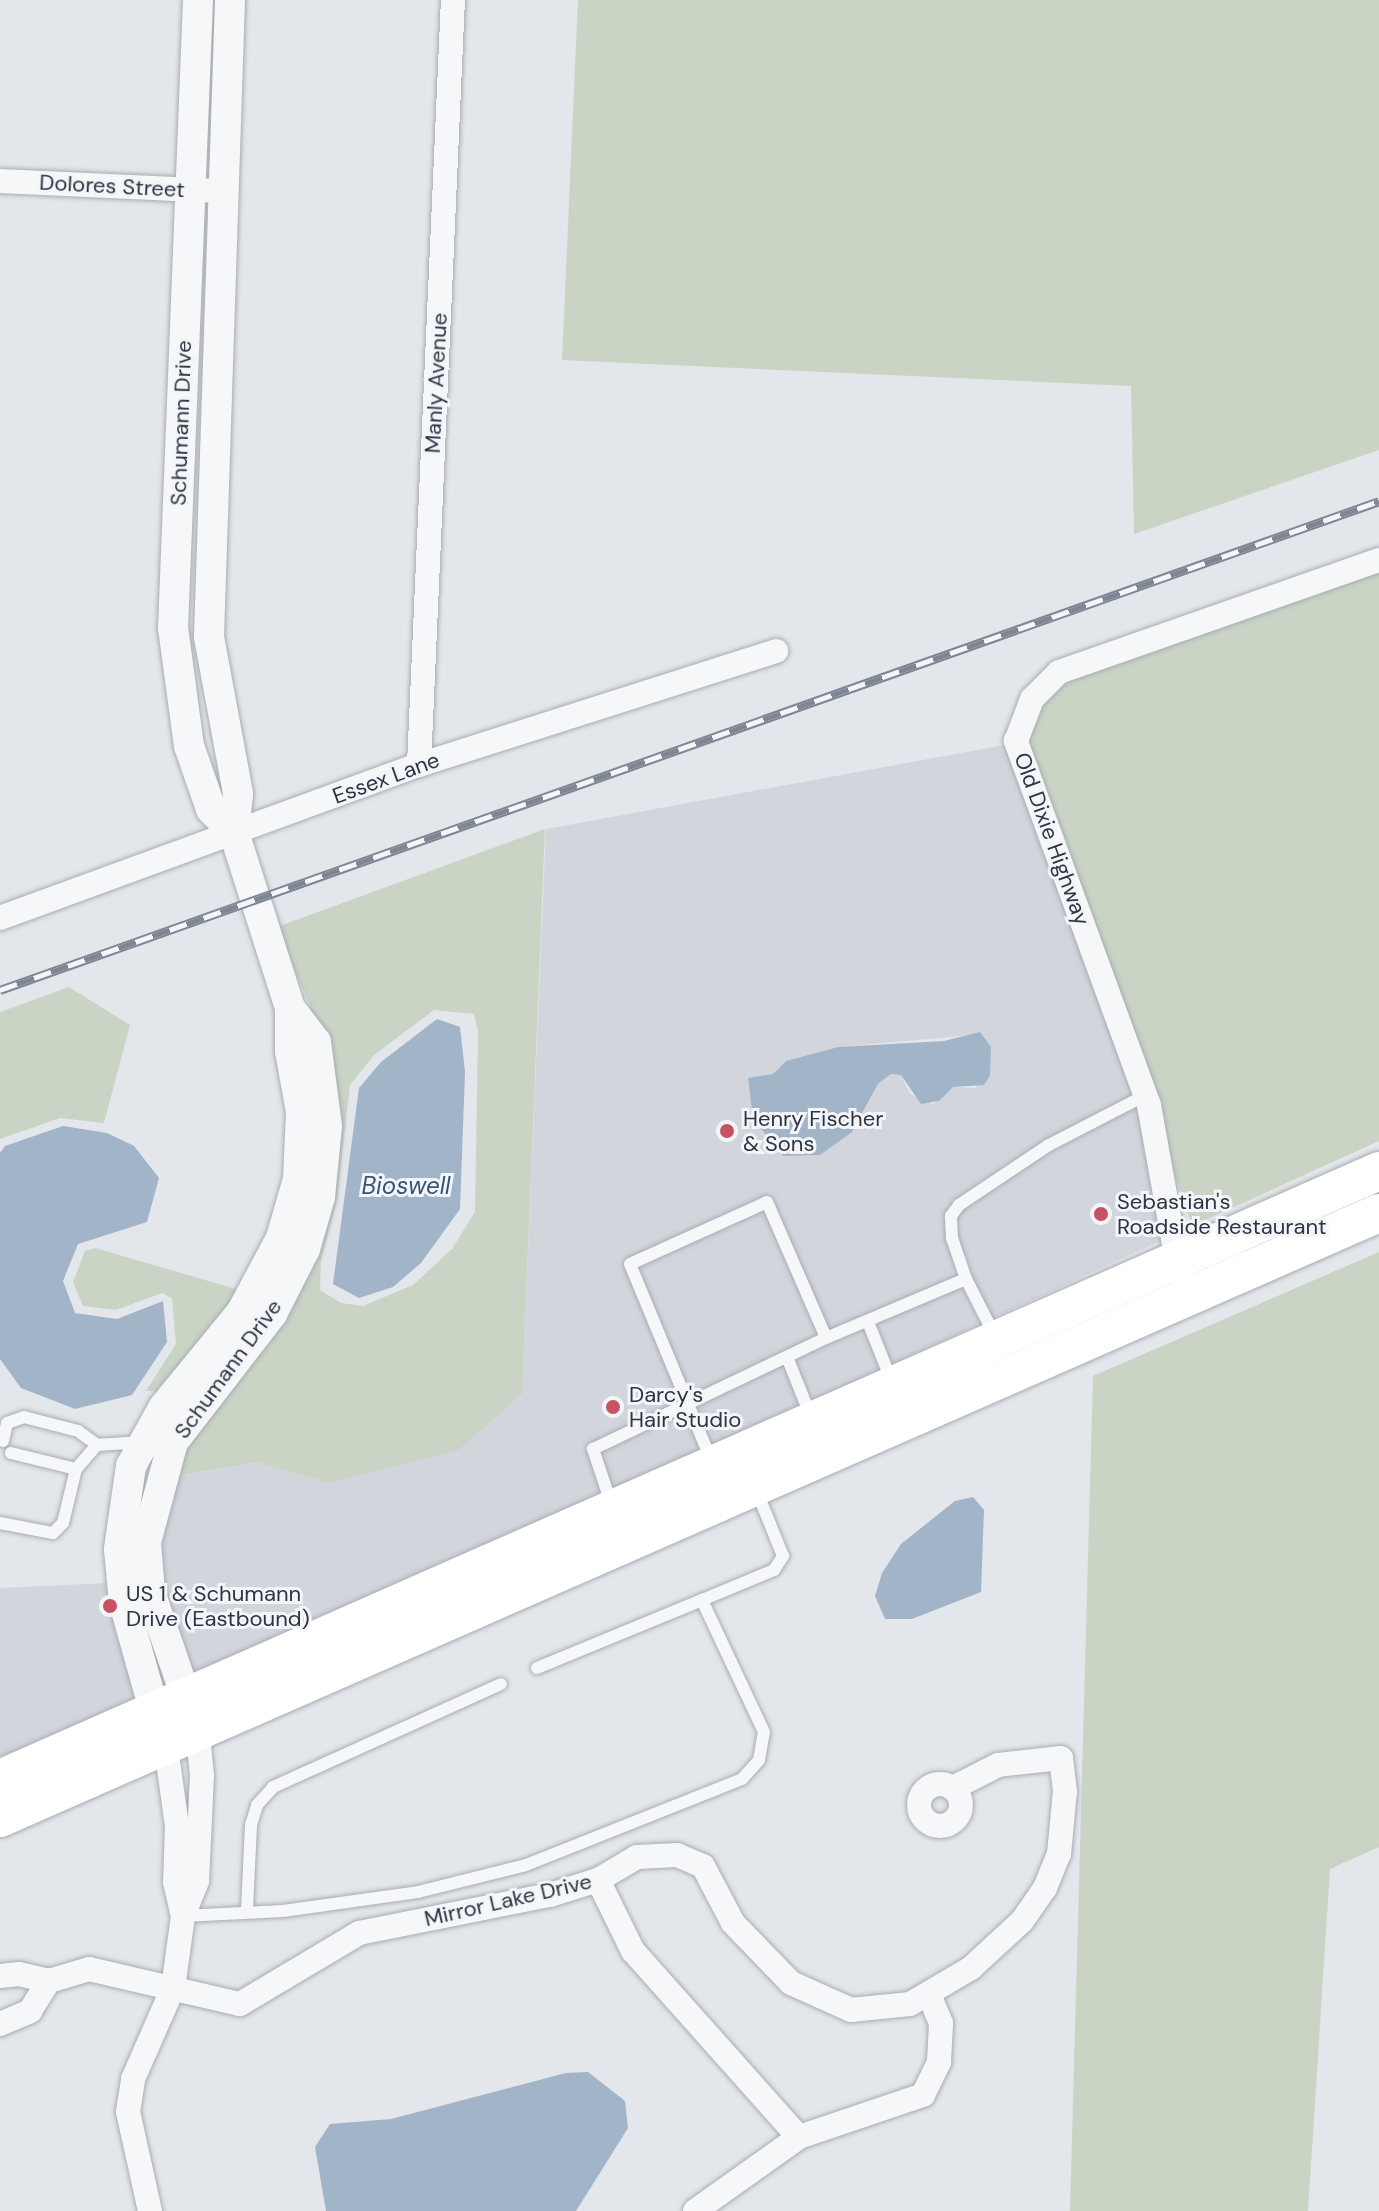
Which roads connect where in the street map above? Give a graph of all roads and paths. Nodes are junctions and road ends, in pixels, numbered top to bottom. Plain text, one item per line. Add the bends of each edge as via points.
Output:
1 (198, 0) edge
2 (230, 0) edge
3 (453, 0) edge
4 (0, 181) edge
5 (189, 189) junction
6 (224, 191) junction
7 (215, 412) junction
8 (181, 413) junction
9 (1379, 560) edge
10 (173, 628) junction
11 (209, 628) junction
12 (776, 651) dead end
13 (419, 765) junction
14 (234, 833) junction
15 (0, 918) edge
16 (290, 1008) junction
17 (1146, 1095) junction
18 (1379, 1171) edge
19 (1379, 1213) edge
20 (1177, 1259) junction
21 (966, 1279) junction
22 (1184, 1298) junction
23 (868, 1322) junction
24 (826, 1338) junction
25 (996, 1339) junction
26 (787, 1357) junction
27 (893, 1385) junction
28 (690, 1403) junction
29 (812, 1421) junction
30 (3, 1441) dead end
31 (143, 1442) junction
32 (173, 1442) junction
33 (97, 1445) junction
34 (11, 1453) dead end
35 (713, 1465) junction
36 (76, 1469) junction
37 (755, 1488) junction
38 (613, 1509) junction
39 (0, 1523) edge
40 (702, 1600) junction
41 (537, 1668) dead end
42 (501, 1684) dead end
43 (176, 1723) junction
44 (0, 1779) edge
45 (953, 1788) dead end
46 (0, 1818) edge
47 (598, 1880) junction
48 (247, 1910) junction
49 (183, 1916) junction
50 (0, 1976) edge
51 (49, 1981) junction
52 (173, 1988) junction
53 (930, 1997) junction
54 (0, 2024) edge
55 (799, 2137) junction
56 (150, 2211) edge
57 (695, 2211) edge

1 - 5 street, Schumann Drive
2 - 6 street, Schumann Drive
3 - 13 street, Manly Avenue
4 - 5 street, Dolores Street
5 - 6 street, Dolores Street
5 - 8 street, Schumann Drive
6 - 7 street, Schumann Drive
7 - 8 street
7 - 11 street, Schumann Drive
8 - 10 street, Schumann Drive
9 - 17 street, Old Dixie Highway via 1059,672 1032,699 1016,741
10 - 11 street
10 - 14 street, Schumann Drive via 189,746 211,809
11 - 14 street, Schumann Drive via 238,794
12 - 13 street, Essex Lane
13 - 14 street, Essex Lane
14 - 15 street, Essex Lane
14 - 16 street, Schumann Drive
16 - 31 street, Schumann Drive via 300,1126 298,1179 281,1238 242,1311 163,1408
16 - 32 street, Schumann Drive via 316,1042 327,1126 320,1197 305,1249 272,1314
17 - 20 street, Old Dixie Highway
17 - 21 lane via 1049,1145 959,1205 951,1216 952,1238
18 - 20 main road
19 - 22 main road
20 - 22 street, Old Dixie Highway
20 - 25 main road
21 - 23 lane
21 - 25 lane
22 - 37 main road
23 - 24 lane
23 - 27 lane
24 - 26 lane
24 - 28 lane via 767,1202 630,1264
25 - 27 main road
26 - 28 lane
26 - 29 lane
27 - 29 main road
28 - 35 lane
28 - 38 lane via 593,1449
29 - 35 main road
30 - 33 lane via 7,1423 24,1417 78,1431
31 - 32 lane
31 - 33 lane
31 - 43 street, Schumann Drive via 131,1466 119,1549 124,1603
32 - 43 street, Schumann Drive via 146,1542 150,1592
33 - 36 lane
34 - 36 lane
35 - 38 main road
36 - 39 lane via 63,1523 53,1533
37 - 40 lane via 783,1556 774,1570
37 - 43 main road
38 - 43 main road
40 - 41 lane
40 - 48 lane via 764,1732 759,1760 742,1779 526,1865 418,1892 283,1911
42 - 48 lane via 273,1787 257,1805 251,1825
43 - 44 main road
43 - 46 main road
43 - 49 street via 175,1882
43 - 49 street via 202,1776 197,1881
45 - 53 street, Mirror Lake Drive via 998,1765 1061,1758 1064,1821 1059,1854 1045,1888 1022,1921
47 - 52 street, Mirror Lake Drive via 359,1933 240,2004
47 - 53 street, Mirror Lake Drive via 637,1857 677,1855 703,1866 733,1923 791,1983 813,1997 851,2010
47 - 55 street via 633,1951
48 - 49 lane
49 - 52 street
50 - 51 street
51 - 52 street, Mirror Lake Drive via 89,1969
51 - 54 street via 30,2011
52 - 56 street via 133,2079 128,2112
53 - 55 street via 941,2023 939,2062 923,2095
55 - 57 street

